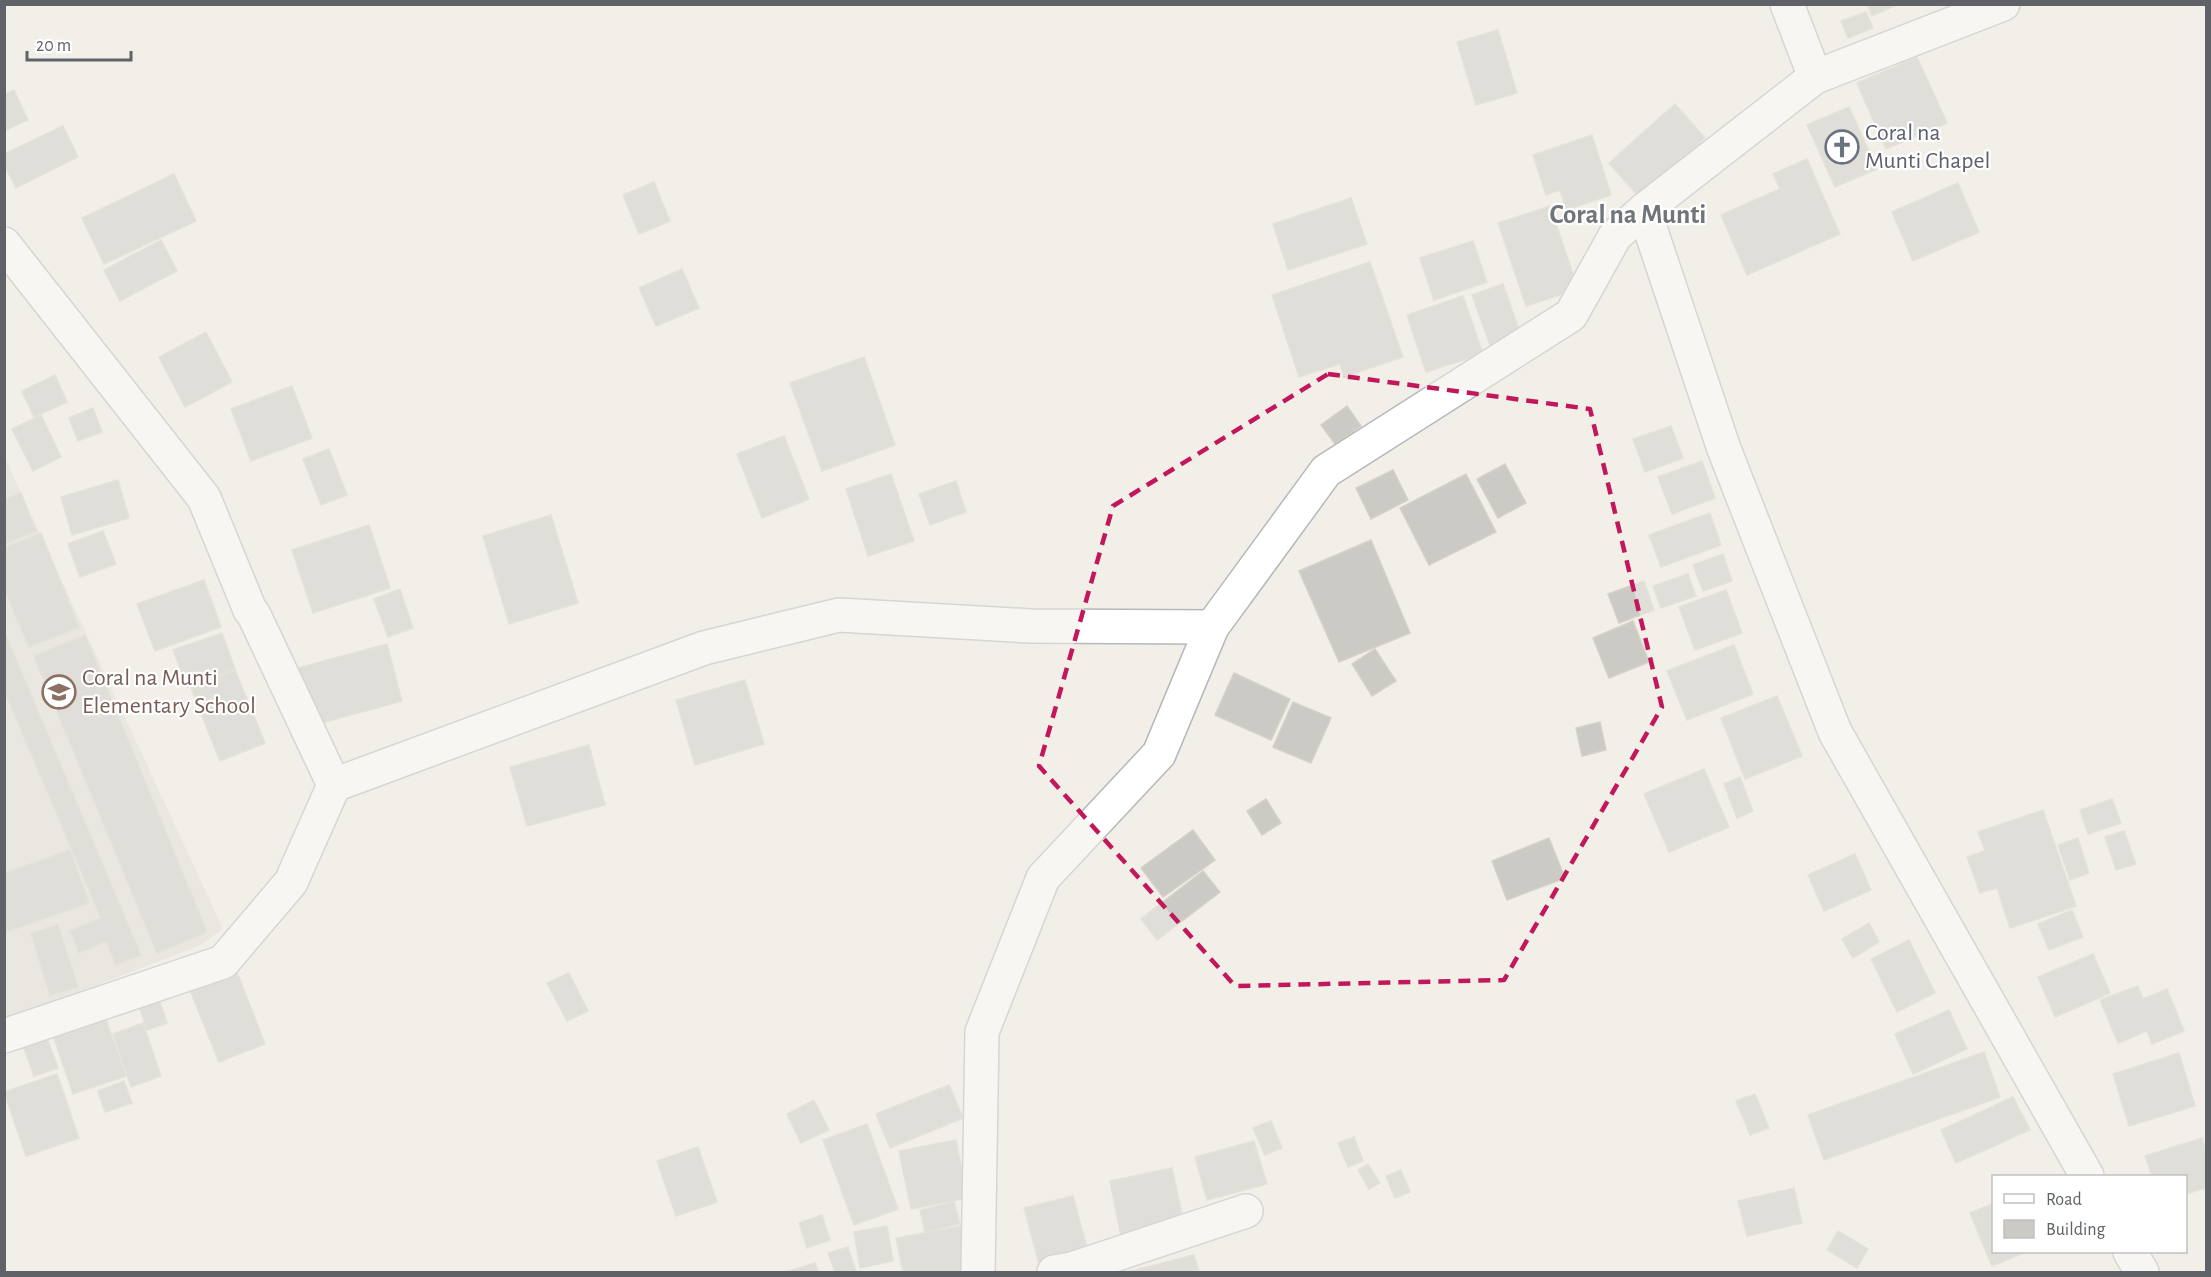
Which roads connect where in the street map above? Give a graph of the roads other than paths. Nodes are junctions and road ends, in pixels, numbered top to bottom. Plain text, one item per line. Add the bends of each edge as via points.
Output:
1 (1787, 4) edge
2 (2003, 4) edge
3 (1815, 76) junction
4 (1644, 210) junction
5 (4, 244) edge
6 (1212, 627) junction
7 (334, 785) junction
8 (4, 1036) edge
9 (2086, 1175) edge
10 (1246, 1210) dead end
11 (2131, 1253) edge
12 (978, 1272) edge
13 (1054, 1272) edge
14 (2142, 1272) edge

1 - 3 street
2 - 3 street
3 - 4 street
4 - 6 street via 1615,236 1570,315 1326,471
4 - 9 street via 1724,449 1835,732
5 - 7 street via 204,498 250,610
6 - 7 street via 1031,626 839,615 704,648
6 - 12 street via 1158,754 1043,878 982,1032
7 - 8 street via 291,882 224,962
10 - 13 street
11 - 14 street

